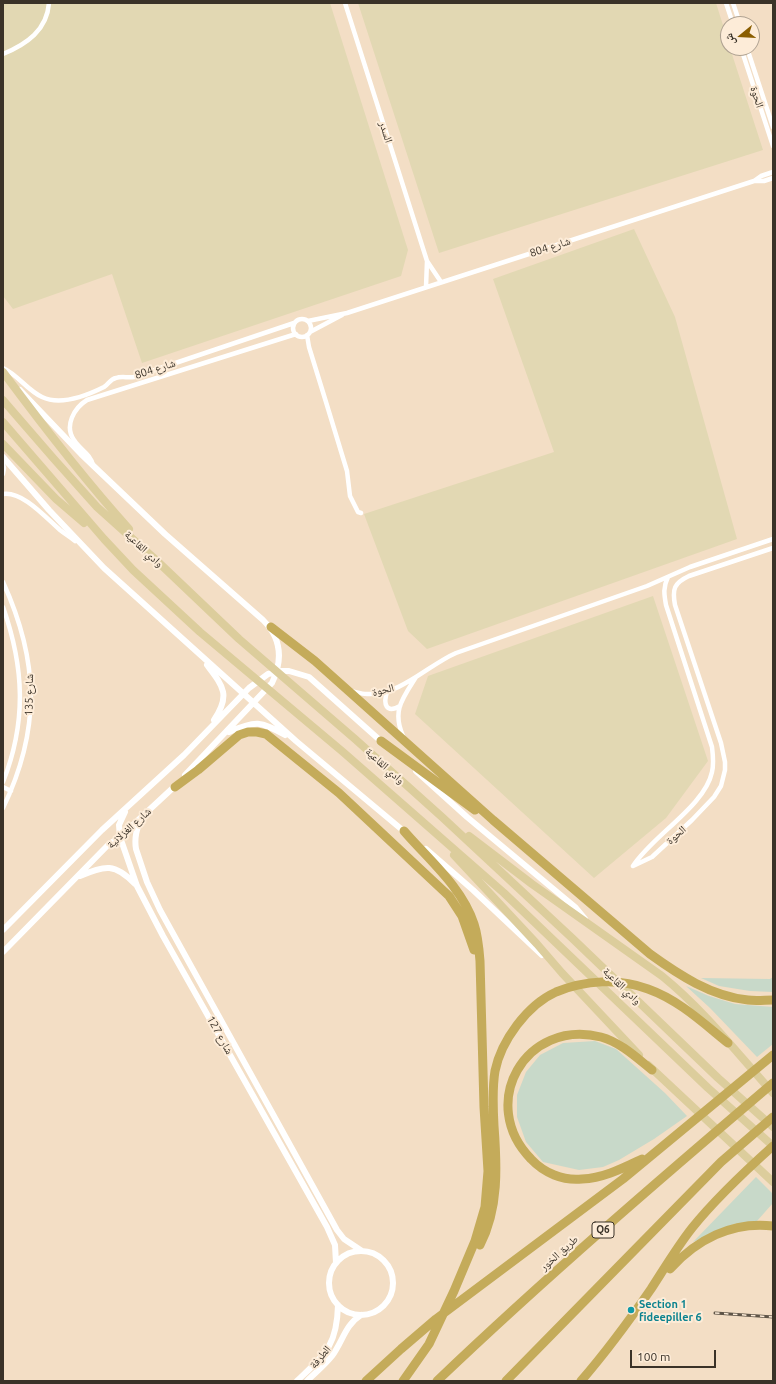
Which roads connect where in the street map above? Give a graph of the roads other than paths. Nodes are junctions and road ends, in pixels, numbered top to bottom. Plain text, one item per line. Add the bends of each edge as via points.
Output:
1 (49, 3) edge
2 (345, 3) edge
3 (726, 3) edge
4 (733, 3) edge
5 (730, 16) edge
6 (737, 16) edge
7 (3, 54) edge
8 (744, 56) edge
9 (750, 56) edge
10 (773, 127) edge
11 (773, 146) edge
12 (773, 172) edge
13 (773, 178) edge
14 (754, 181) junction
15 (427, 261) junction
16 (441, 282) junction
17 (426, 287) junction
18 (347, 313) junction
19 (308, 321) junction
20 (294, 323) junction
21 (308, 334) junction
22 (297, 335) junction
23 (308, 347) junction
24 (3, 370) edge
25 (3, 400) edge
26 (3, 422) edge
27 (3, 444) edge
28 (3, 457) edge
29 (3, 464) edge
30 (94, 466) junction
31 (3, 474) edge
32 (3, 494) edge
33 (361, 513) dead end
34 (104, 539) junction
35 (773, 539) edge
36 (80, 544) junction
37 (773, 548) edge
38 (156, 560) junction
39 (668, 577) junction
40 (3, 582) edge
41 (679, 582) junction
42 (3, 607) edge
43 (270, 627) junction
44 (198, 652) junction
45 (277, 672) junction
46 (416, 676) junction
47 (348, 690) junction
48 (387, 692) junction
49 (243, 694) junction
50 (253, 703) junction
51 (400, 706) junction
52 (226, 733) junction
53 (205, 734) junction
54 (404, 740) junction
55 (296, 741) junction
56 (381, 741) junction
57 (8, 768) junction
58 (3, 772) edge
59 (3, 782) edge
60 (3, 787) edge
61 (175, 787) junction
62 (11, 791) junction
63 (129, 805) junction
64 (3, 808) edge
65 (142, 816) junction
66 (442, 817) junction
67 (493, 820) junction
68 (432, 830) junction
69 (404, 831) junction
70 (120, 837) junction
71 (645, 850) junction
72 (652, 857) junction
73 (77, 878) junction
74 (147, 882) junction
75 (137, 886) junction
76 (590, 924) junction
77 (3, 930) edge
78 (3, 952) edge
79 (562, 973) junction
80 (480, 998) junction
81 (773, 1000) edge
82 (728, 1043) junction
83 (773, 1055) edge
84 (652, 1070) junction
85 (773, 1083) edge
86 (773, 1093) edge
87 (773, 1116) edge
88 (773, 1127) edge
89 (773, 1146) edge
90 (655, 1154) junction
91 (773, 1182) edge
92 (773, 1226) edge
93 (362, 1251) junction
94 (336, 1263) junction
95 (463, 1271) junction
96 (648, 1292) junction
97 (338, 1305) junction
98 (362, 1315) junction
99 (297, 1381) edge
100 (307, 1381) edge
101 (366, 1381) edge
102 (403, 1381) edge
103 (437, 1381) edge
104 (506, 1381) edge
105 (581, 1381) edge

1 - 7 street via 45,22 39,30 21,45
2 - 15 street, السدر
3 - 5 street
4 - 6 street
8 - 11 street, الحوة
9 - 10 street, الحوة
12 - 14 street, شارع 804
13 - 14 street, شارع 804
14 - 16 street, شارع 804
15 - 16 street
15 - 17 street
16 - 17 street, شارع 804
17 - 18 street, شارع 804
18 - 19 street, شارع 804
18 - 21 street, شارع 804
19 - 20 street via 301,319
19 - 21 street via 311,329
20 - 22 street via 293,329
20 - 24 street, شارع 804 via 134,377 114,378 105,386 77,398 51,400 41,397 28,389 13,374
21 - 22 street
21 - 23 street
22 - 23 street
22 - 30 street, شارع 804 via 87,400 77,409 71,420 71,434 90,457
23 - 33 street via 347,471 350,496
24 - 30 street
24 - 38 main road via 108,506
25 - 38 main road, وادي القاعية via 97,507
26 - 34 main road, وادي القاعية
27 - 34 main road via 56,498
28 - 36 street
29 - 31 street
30 - 43 street via 165,534
32 - 36 street via 12,494 27,502
34 - 68 main road, وادي القاعية via 133,570 200,632
35 - 39 street, الحوة
36 - 44 street
37 - 41 street via 697,573
38 - 66 main road, وادي القاعية via 238,639
39 - 41 street
39 - 46 street, الحوة via 443,658
39 - 71 street, الحوة via 664,584 666,605 712,747 713,768 710,780 701,795
40 - 62 street, شارع 135 via 22,631 31,685 26,742
41 - 72 street, الحوة via 673,591 675,605 721,742 725,770 721,786 714,797
42 - 57 street, شارع 135 via 14,644 20,681 19,720
43 - 45 street via 278,644
43 - 47 highway
44 - 49 street
44 - 53 street via 217,677 224,693 218,714
45 - 49 street via 268,674
45 - 50 street via 272,683
45 - 56 street, وادي القاعية via 289,671 303,675 316,683
46 - 48 street, الحوة
46 - 51 street, الحوة
47 - 48 street, الحوة via 365,694
47 - 54 highway
48 - 51 street via 386,705 394,709
49 - 50 street
49 - 53 street, شارع الغزلانية
50 - 52 street, شارع الغزلانية
50 - 55 street
51 - 54 street, الحوة via 398,726
52 - 55 street via 255,723 270,727
52 - 61 street, شارع الغزلانية
53 - 63 street, شارع الغزلانية
54 - 67 highway
55 - 69 street
56 - 67 highway via 478,813
56 - 76 street, وادي القاعية via 575,907
57 - 58 street
57 - 59 street, شارع 135
60 - 62 street
61 - 65 street, شارع الغزلانية
61 - 80 highway via 239,735 248,732 266,734 339,793 449,896 462,916 473,947
62 - 64 street, شارع 135
63 - 70 street, شارع 127 via 118,828
63 - 77 street, شارع الغزلانية
65 - 70 street, شارع الغزلانية
65 - 74 street, شارع 127 via 136,831 135,843
66 - 76 main road
66 - 88 main road, وادي القاعية
67 - 81 highway via 671,969 694,983 719,993 748,1000
68 - 79 main road
68 - 89 main road, وادي القاعية via 504,893 708,1088
69 - 79 street via 473,890
69 - 80 highway via 467,907 478,942
70 - 73 street, شارع الغزلانية
70 - 75 street, شارع 127
71 - 72 street
71 - 72 street, الحوة via 633,866
73 - 75 street via 97,869 111,867 124,873
73 - 78 street, شارع الغزلانية
74 - 75 street
74 - 93 street, شارع 127 via 174,938 334,1226 344,1239
75 - 94 street, شارع 127 via 327,1227 334,1245
76 - 82 main road via 677,989
79 - 84 main road
80 - 95 highway via 488,1189 481,1224
82 - 86 main road
82 - 95 highway via 683,1007 666,997 630,983 592,982 573,986 555,992 538,1003 511,1033 495,1070 493,1091 496,1190 487,1226
83 - 90 highway
84 - 90 highway via 622,1047 603,1037 581,1034 560,1036 540,1045 523,1059 512,1080 508,1104 511,1128 522,1149 538,1166 559,1178 581,1180 603,1176
84 - 91 main road
85 - 103 highway, طريق الخور / Q6 via 664,1176
87 - 104 highway via 721,1162
89 - 96 highway via 748,1168 691,1229
90 - 101 highway via 436,1319
92 - 96 highway via 740,1227 712,1236 687,1252
93 - 94 street via 348,1254
93 - 98 street via 383,1260 392,1275 392,1286 389,1297 382,1306 373,1313
94 - 97 street via 329,1287
95 - 102 highway via 428,1344
96 - 105 highway
97 - 98 street via 346,1311
97 - 99 street, الطرفة via 332,1341 324,1354
98 - 100 street, الطرفة via 350,1323 332,1356

